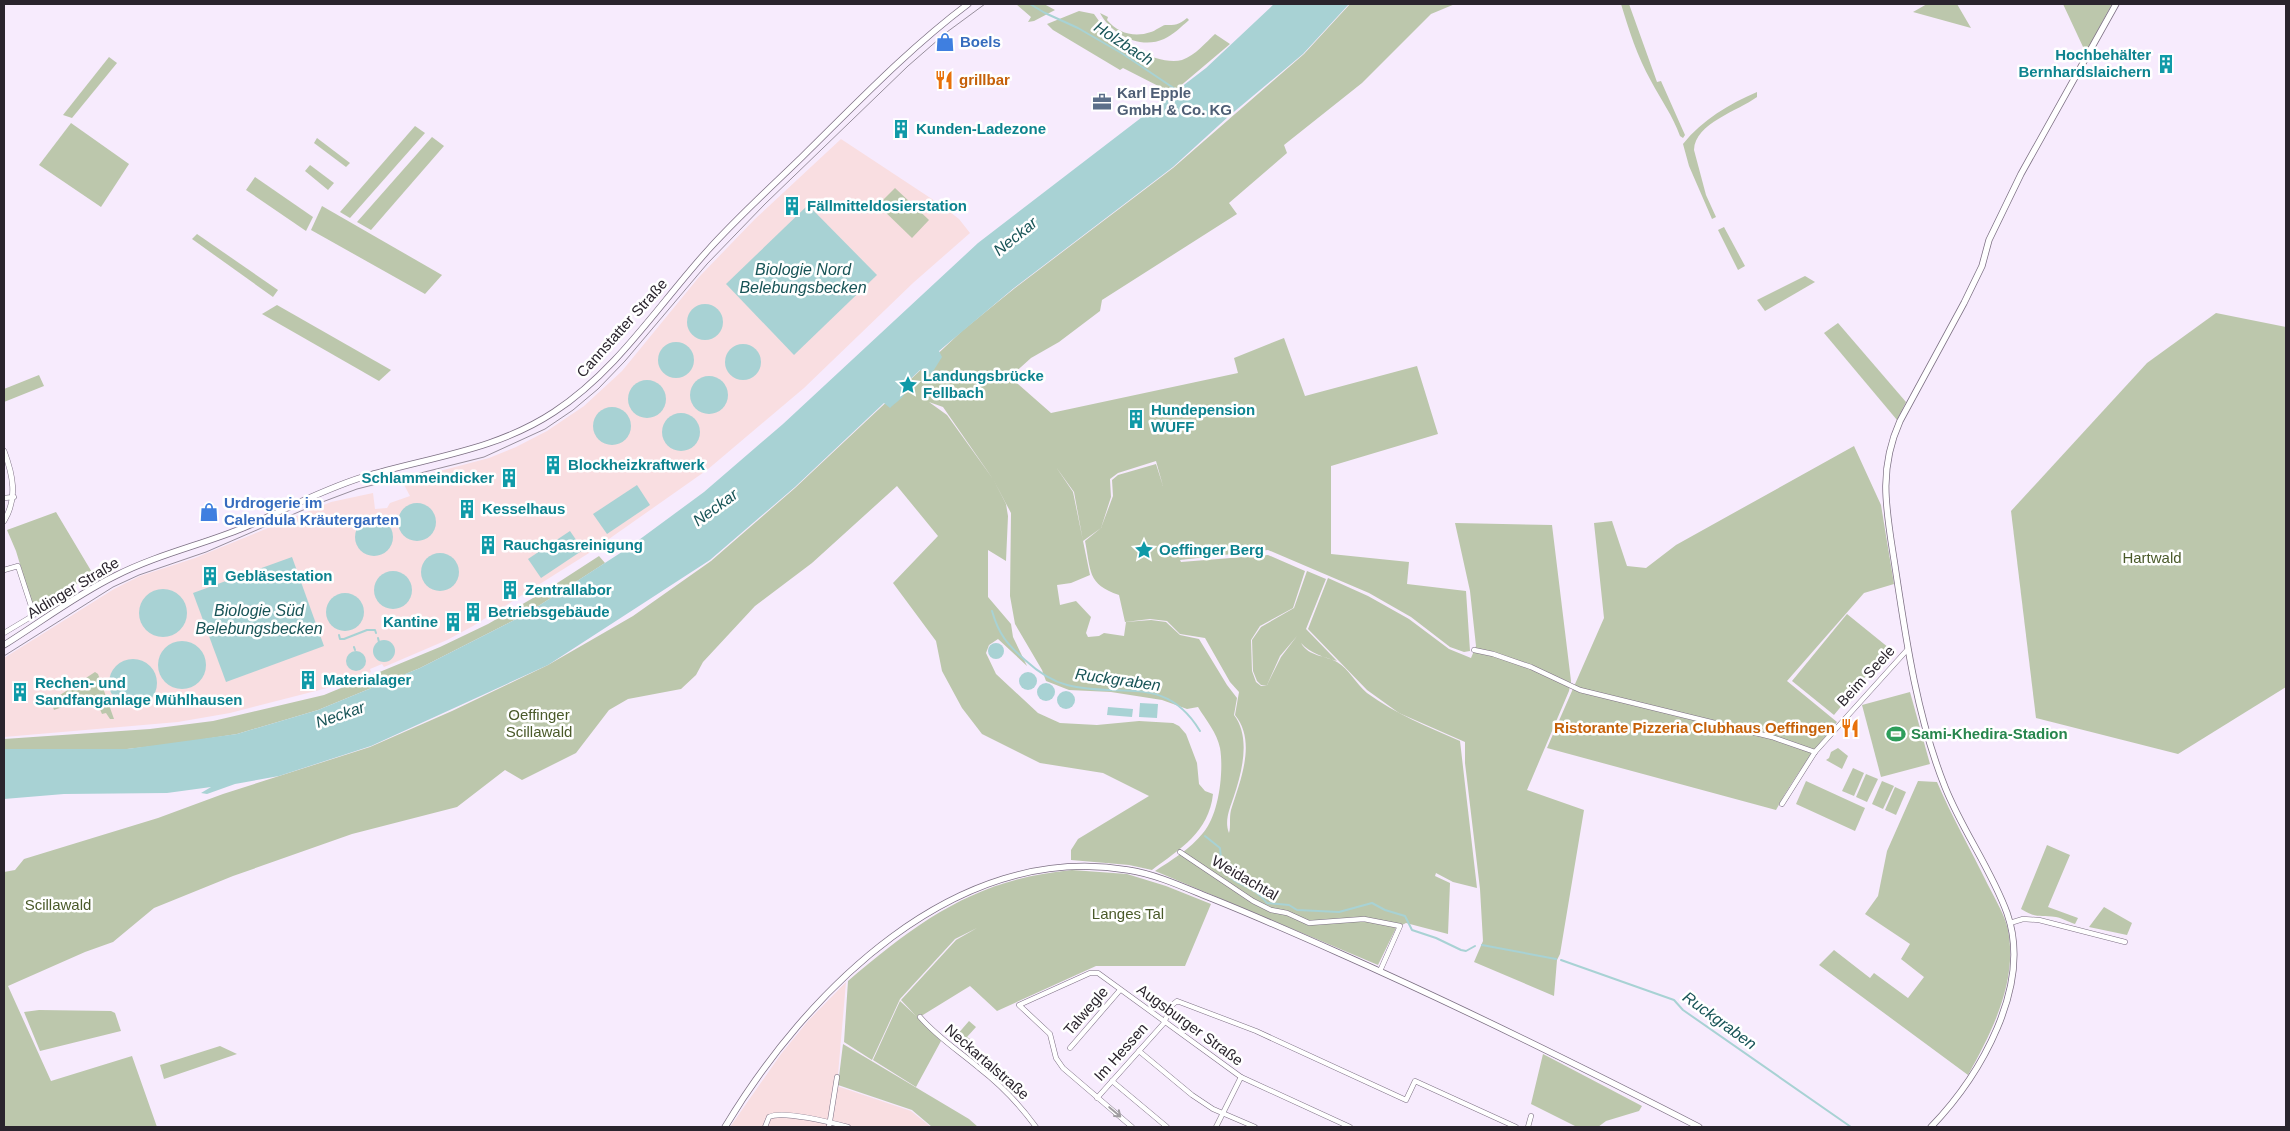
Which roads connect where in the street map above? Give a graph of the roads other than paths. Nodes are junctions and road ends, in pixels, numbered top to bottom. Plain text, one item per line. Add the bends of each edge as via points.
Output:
1 (968, 4) edge
2 (2116, 4) edge
3 (4, 451) edge
4 (14, 497) junction
5 (4, 498) edge
6 (4, 521) edge
7 (214, 539) joint
8 (4, 570) edge
9 (4, 633) edge
10 (4, 645) edge
11 (1474, 650) dead end
12 (1907, 650) junction
13 (1815, 752) junction
14 (1782, 804) dead end
15 (1180, 852) dead end
16 (2010, 923) junction
17 (2125, 942) dead end
18 (1380, 971) junction
19 (1120, 990) junction
20 (920, 1017) dead end
21 (1164, 1023) junction
22 (1070, 1048) dead end
23 (1139, 1051) junction
24 (837, 1077) dead end
25 (1240, 1077) junction
26 (1112, 1081) junction
27 (1097, 1098) junction
28 (1222, 1112) junction
29 (1531, 1116) dead end
30 (830, 1125) edge
31 (725, 1127) edge
32 (765, 1127) edge
33 (848, 1127) edge
34 (1036, 1127) edge
35 (1132, 1127) edge
36 (1167, 1127) edge
37 (1216, 1127) edge
38 (1255, 1127) edge
39 (1350, 1127) edge
40 (1516, 1127) edge
41 (1528, 1127) edge
42 (1699, 1127) edge
43 (1931, 1127) edge

1 - 7 main road, Cannstatter Straße via 903,56 750,206 606,370 557,411 536,424 485,446 363,477
2 - 12 main road via 2021,174 1989,240 1982,266 1893,438 1886,461 1885,502
3 - 4 street
4 - 5 street
4 - 6 street
7 - 10 main road, Aldinger Straße via 113,576
8 - 9 street, Aldinger Straße via 18,566 34,615
11 - 13 street via 1530,667 1580,690 1772,737
12 - 13 street, Beim Seele
12 - 16 main road via 1945,787
13 - 14 street
15 - 18 street, Weidachtal via 1253,901 1309,923 1364,919 1400,926
16 - 17 street via 2023,919 2039,920
16 - 43 main road via 2014,964 2000,1019 1972,1076 1950,1108
18 - 31 main road via 1168,881 1126,870 1072,865 1028,871 967,891 925,915 863,961 803,1019 757,1077
18 - 42 main road
19 - 21 street, Augsburger Straße
19 - 22 street, Talwegle
19 - 27 street, Augsburger Straße via 1093,972 1019,1005 1050,1034 1056,1058 1064,1068
20 - 34 street, Neckartalstraße via 1007,1093
21 - 23 street, Im Hessen
21 - 25 street, Augsburger Straße
21 - 40 street via 1171,1006 1177,1001 1256,1031 1406,1100 1415,1081
23 - 26 street, Im Hessen
23 - 28 street via 1192,1095
24 - 30 street
25 - 28 street
25 - 39 street, Augsburger Straße
26 - 27 street, Im Hessen
26 - 36 street
27 -> 35 street
28 - 37 street
28 - 38 street
29 - 41 street
30 - 32 street via 773,1115
30 - 33 street

